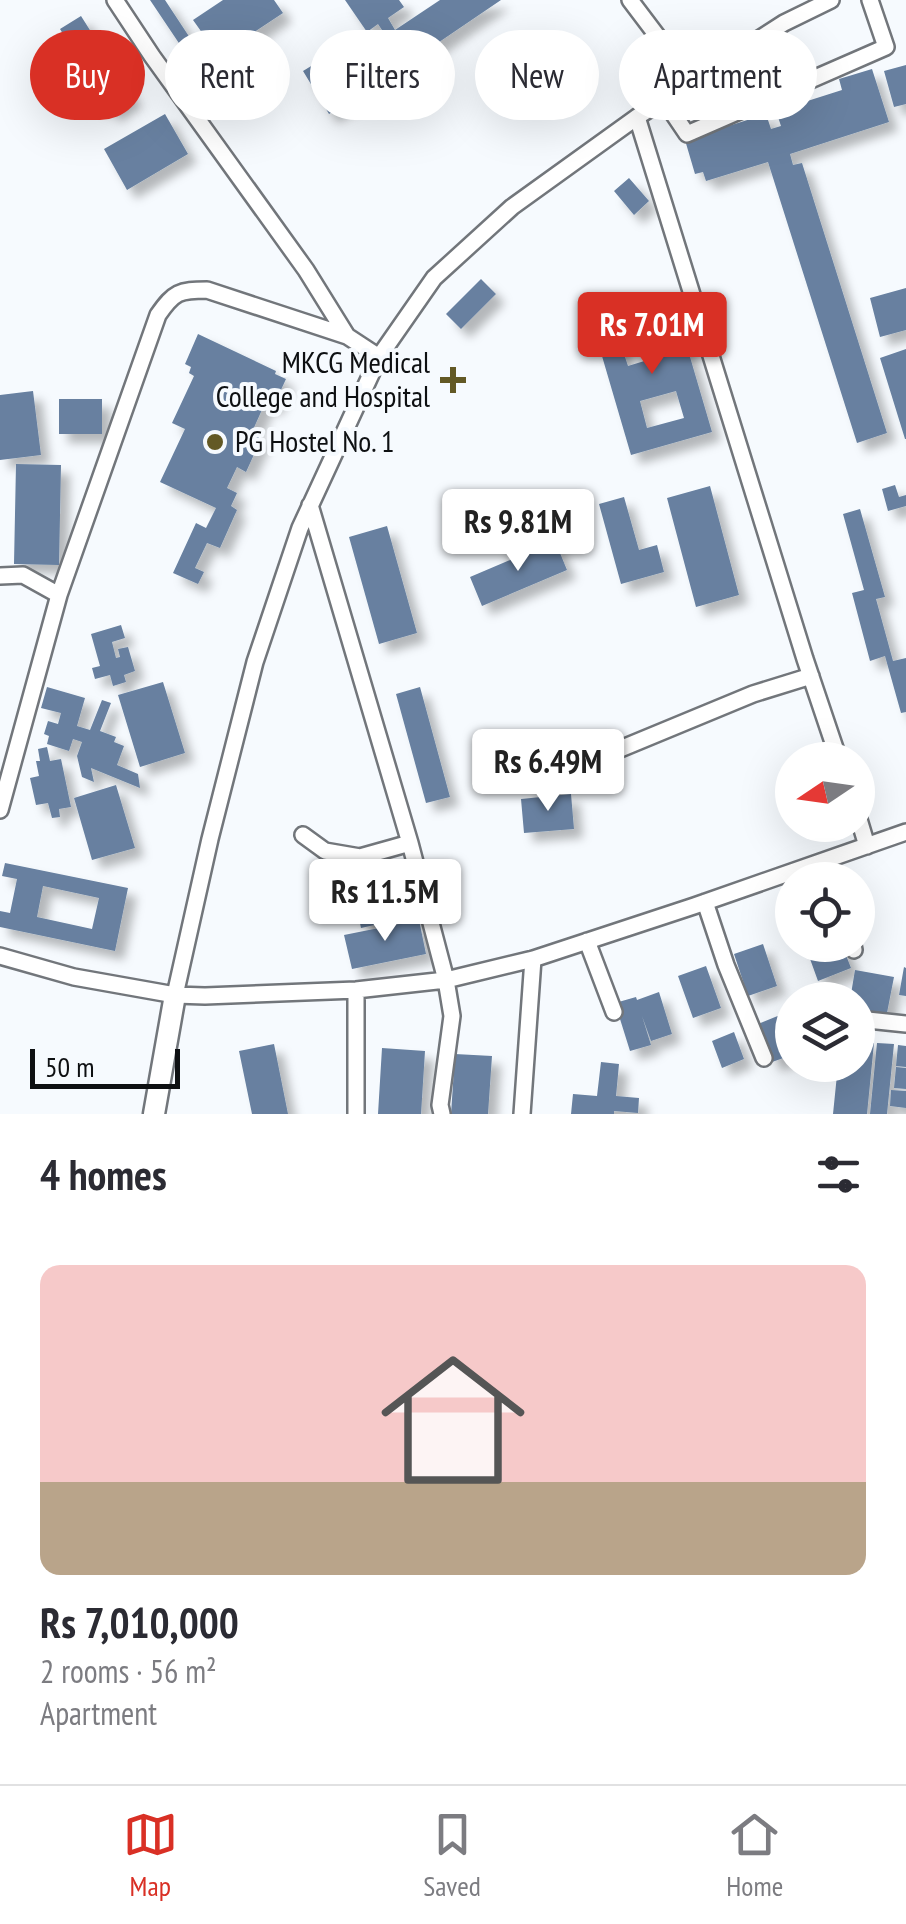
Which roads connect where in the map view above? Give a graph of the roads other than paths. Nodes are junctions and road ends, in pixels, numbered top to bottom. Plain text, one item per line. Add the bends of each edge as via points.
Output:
1 (115, 0) edge
2 (630, 0) edge
3 (831, 0) edge
4 (870, 0) edge
5 (653, 30) edge
6 (773, 30) edge
7 (817, 77) edge
8 (634, 120) edge
9 (639, 120) edge
10 (678, 120) edge
11 (719, 120) edge
12 (346, 336) junction
13 (379, 356) junction
14 (310, 505) junction
15 (0, 576) edge
16 (59, 595) junction
17 (810, 676) junction
18 (833, 742) edge
19 (608, 754) dead end
20 (0, 810) edge
21 (906, 832) edge
22 (302, 835) dead end
23 (866, 842) edge
24 (410, 843) junction
25 (867, 846) junction
26 (826, 860) joint
27 (705, 902) junction
28 (588, 941) junction
29 (0, 956) edge
30 (533, 959) junction
31 (446, 980) junction
32 (356, 990) junction
33 (175, 995) junction
34 (614, 1012) dead end
35 (875, 1021) edge
36 (906, 1024) edge
37 (764, 1058) dead end
38 (154, 1114) edge
39 (356, 1114) edge
40 (442, 1114) edge
41 (522, 1114) edge

1 - 12 street
2 - 5 street
3 - 6 street
4 - 7 street via 886,47
8 - 13 street via 512,208 434,278
9 - 17 street
10 - 11 street via 687,134
12 - 13 street
12 - 16 street via 207,290 170,297
13 - 14 street
14 - 24 street
14 - 33 street via 255,662
15 - 16 street via 24,574
16 - 20 street
17 - 18 street
17 - 19 street
21 - 25 street
22 - 24 street via 324,852 360,856
23 - 25 street
24 - 31 street
25 - 26 street
26 - 27 street
27 - 28 street
27 - 37 street
28 - 30 street
28 - 34 street
29 - 33 street
30 - 31 street
30 - 41 street
31 - 32 street
31 - 40 street via 452,1016
32 - 33 street
32 - 39 street
33 - 38 street
35 - 36 street

